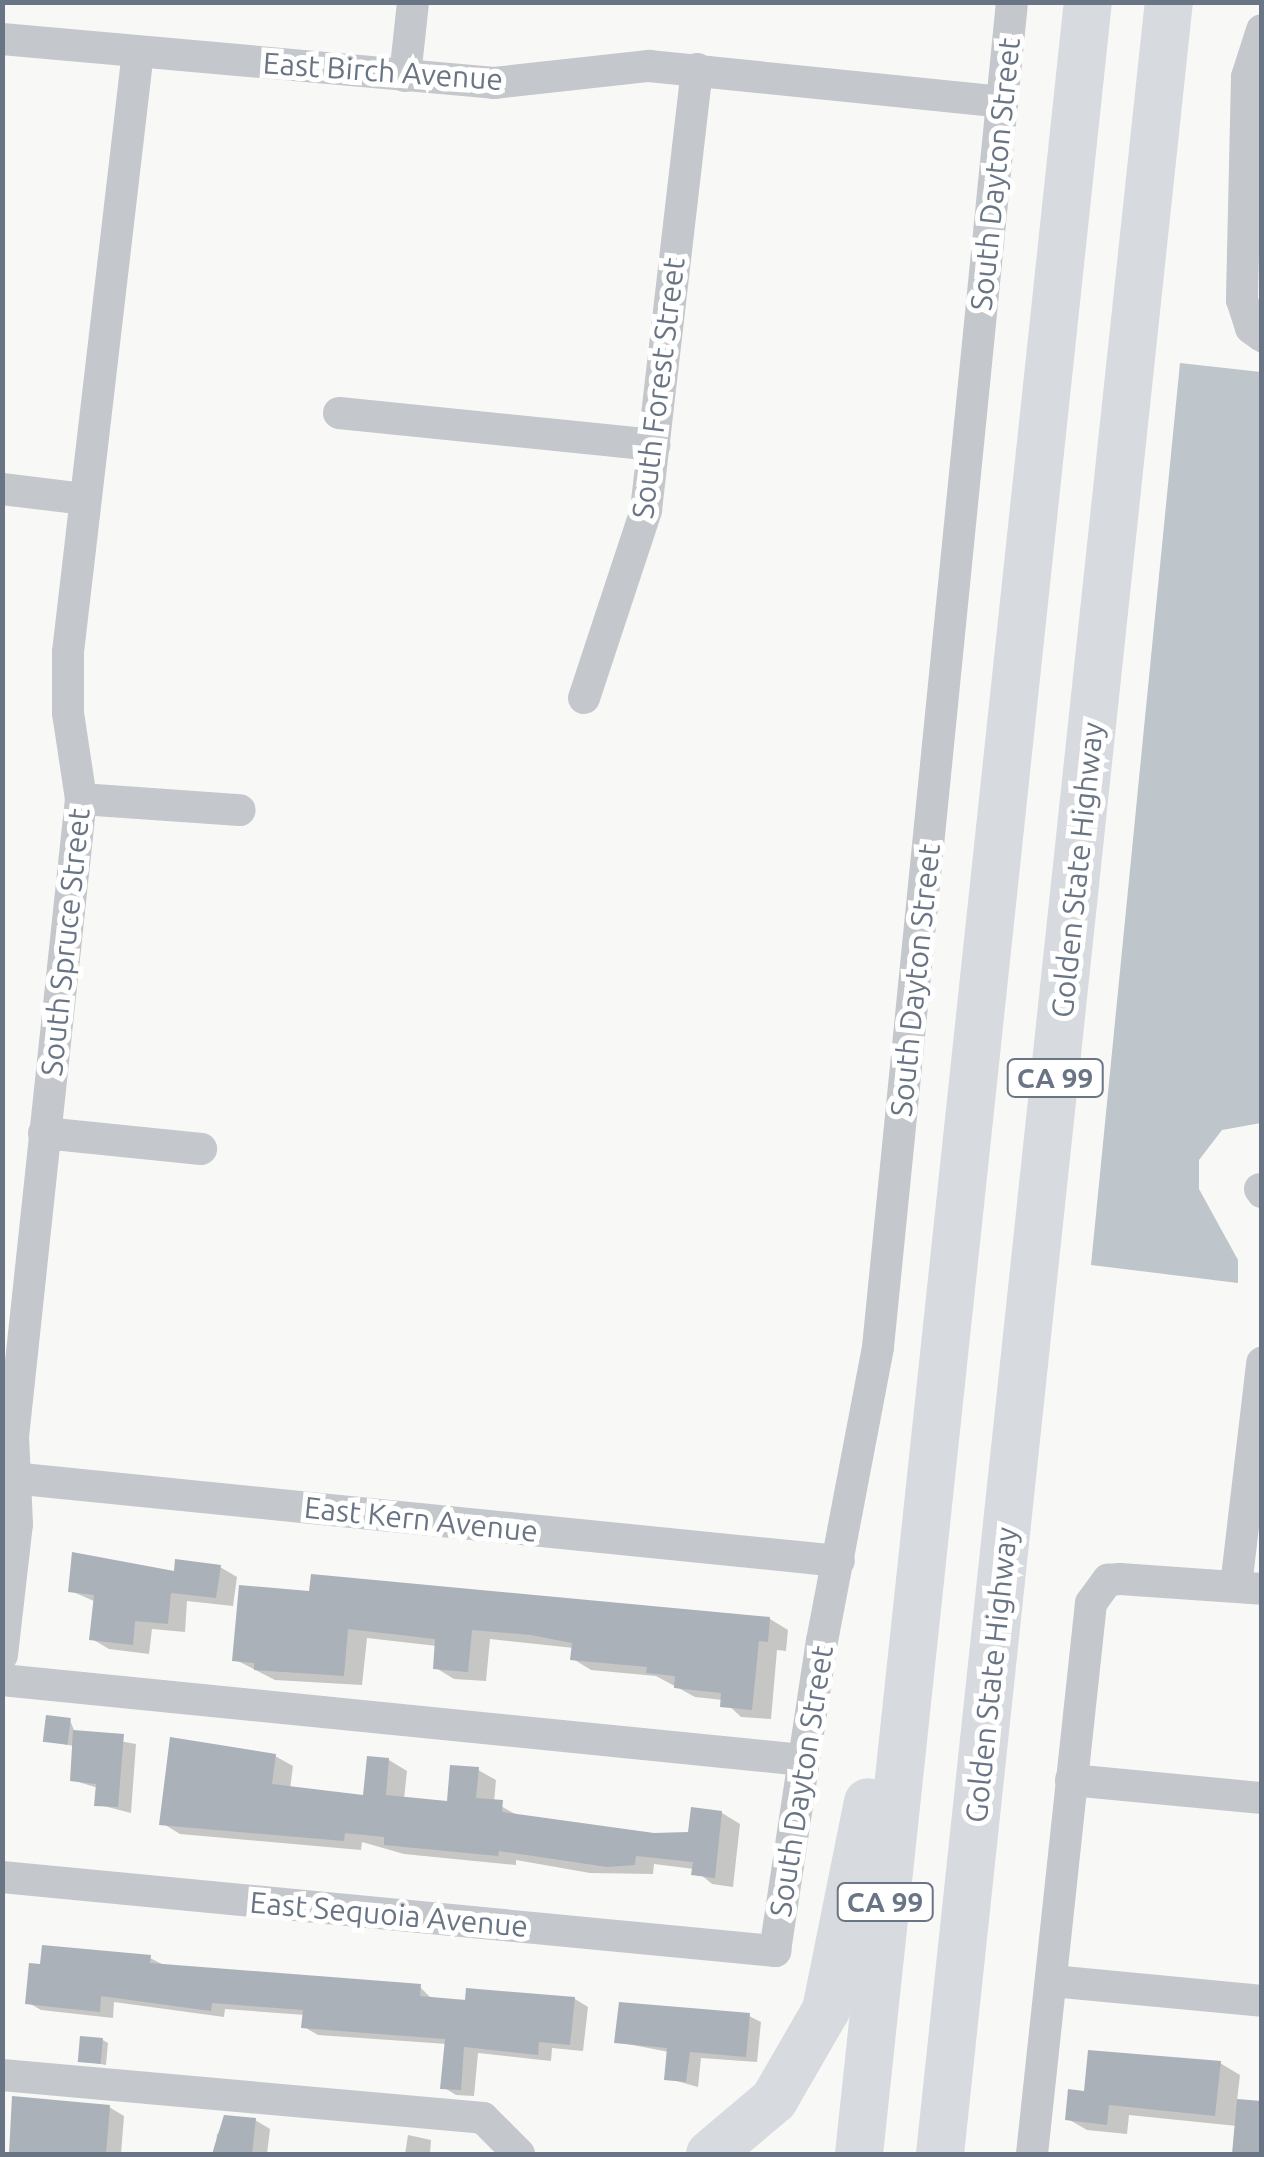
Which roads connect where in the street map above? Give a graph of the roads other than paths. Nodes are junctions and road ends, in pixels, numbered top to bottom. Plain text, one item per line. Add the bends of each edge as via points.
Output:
1 (414, 2) edge
2 (1012, 2) edge
3 (1088, 2) edge
4 (1169, 2) edge
5 (1262, 30) edge
6 (2, 39) edge
7 (138, 52) junction
8 (696, 69) junction
9 (405, 76) junction
10 (1002, 102) junction
11 (1262, 336) edge
12 (339, 413) dead end
13 (654, 445) junction
14 (2, 490) edge
15 (85, 499) junction
16 (584, 698) dead end
17 (81, 798) junction
18 (240, 810) dead end
19 (44, 1134) junction
20 (201, 1148) dead end
21 (1261, 1375) edge
22 (8, 1478) edge
23 (839, 1561) junction
24 (1249, 1588) edge
25 (912, 1650) junction
26 (2, 1654) edge
27 (2, 1680) edge
28 (804, 1760) junction
29 (1071, 1780) junction
30 (1262, 1798) edge
31 (2, 1878) edge
32 (775, 1951) joint
33 (1052, 1981) junction
34 (1262, 2001) edge
35 (2, 2075) edge
36 (519, 2154) edge
37 (710, 2154) edge
38 (858, 2154) edge
39 (940, 2154) edge
40 (1032, 2154) edge

1 - 9 street
2 - 10 street, South Dayton Street
3 - 25 highway, CA 99
4 - 39 highway, Golden State Highway / CA 99
5 - 11 street via 1246,78 1242,300 1251,328
6 - 7 street, East Birch Avenue
7 - 9 street, East Birch Avenue
7 - 15 street, South Spruce Street
8 - 9 street, East Birch Avenue via 606,66 494,82
8 - 10 street, East Birch Avenue
8 - 13 street, South Forest Street
10 - 23 street, South Dayton Street via 878,1348
12 - 13 street
13 - 16 street, South Forest Street via 634,557 596,646
14 - 15 street
15 - 17 street, South Spruce Street via 68,652 68,713
17 - 18 street
17 - 19 street, South Spruce Street
19 - 20 street
19 - 22 street, South Spruce Street
21 - 24 street
22 - 23 street, East Kern Avenue
22 - 26 street, South Spruce Street via 17,1524
23 - 28 street, South Dayton Street
24 - 29 street via 1120,1579 1097,1590 1086,1620
25 - 37 highway via 874,1770 826,2010 774,2100
25 - 38 highway, CA 99
27 - 28 street
28 - 32 street, South Dayton Street
29 - 30 street
29 - 33 street
31 - 32 street, East Sequoia Avenue
33 - 34 street
33 - 40 street
35 - 36 street via 483,2118

